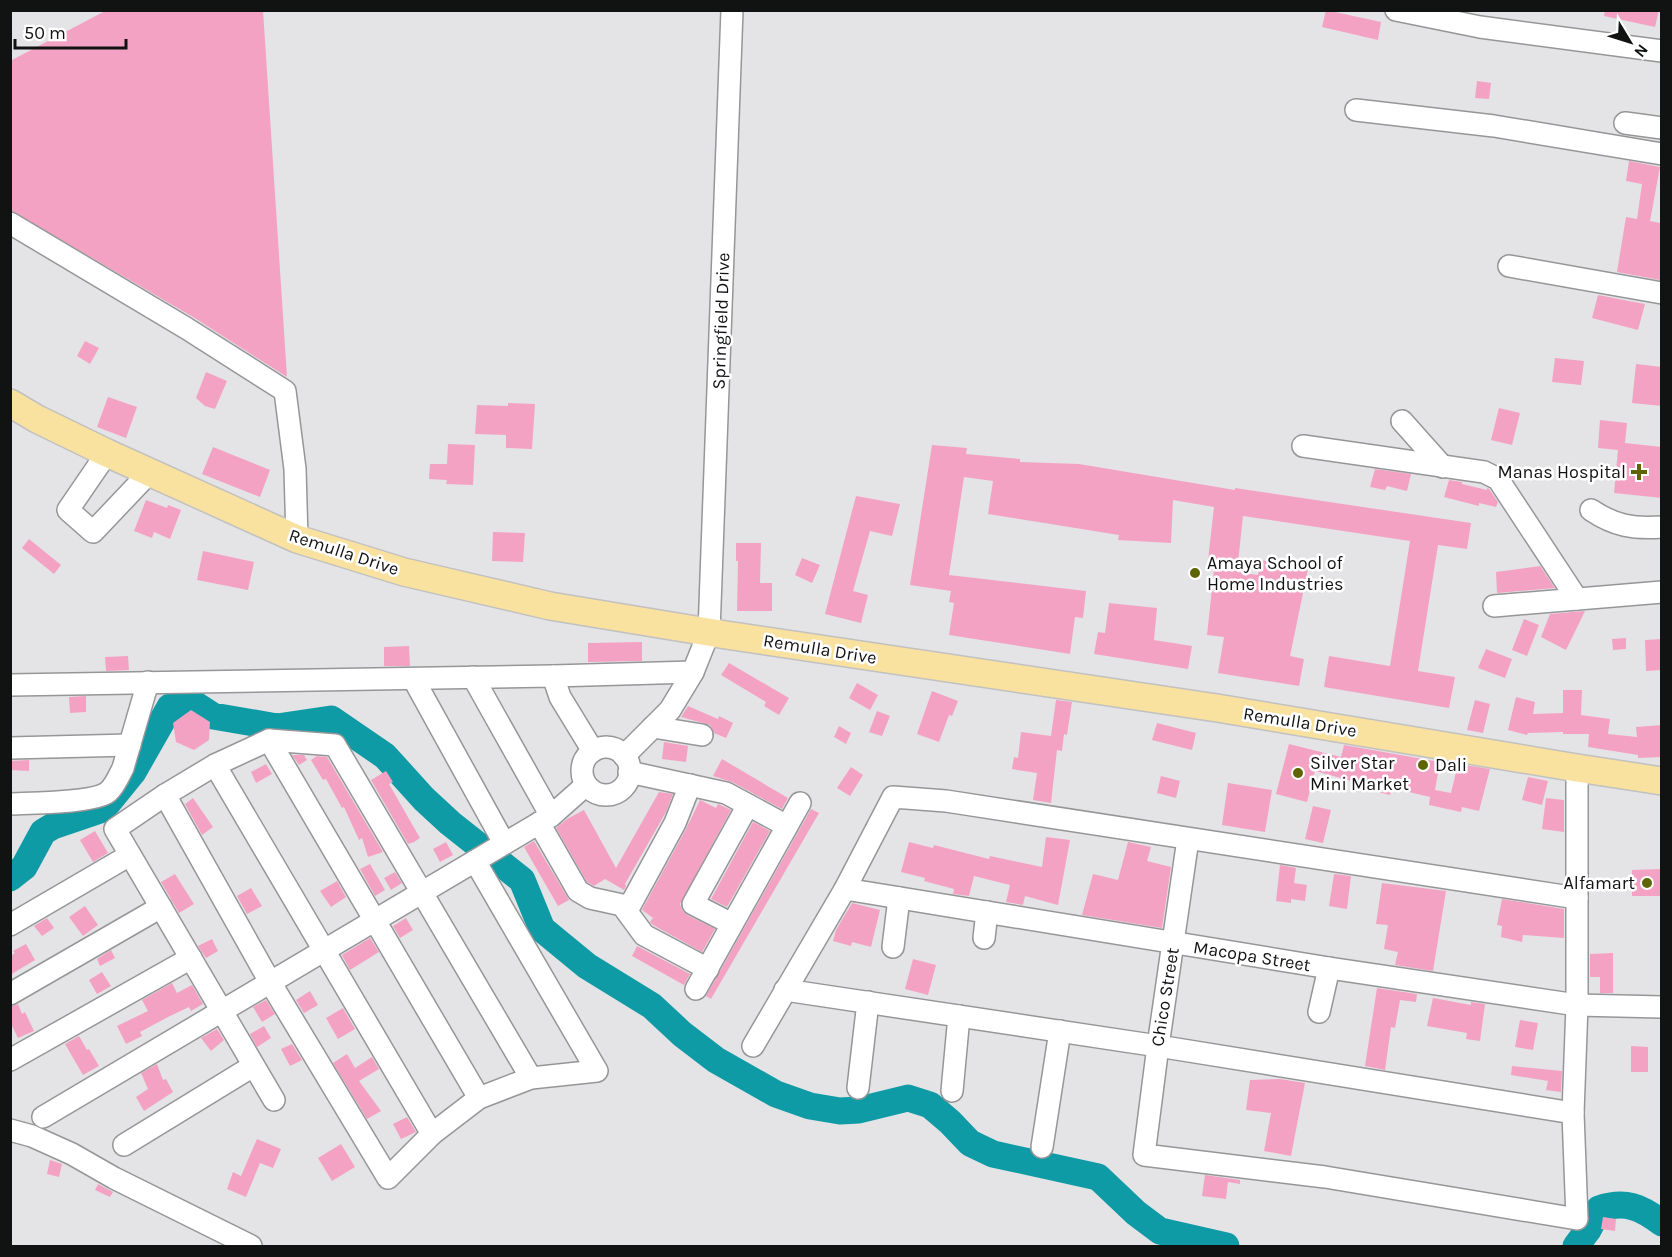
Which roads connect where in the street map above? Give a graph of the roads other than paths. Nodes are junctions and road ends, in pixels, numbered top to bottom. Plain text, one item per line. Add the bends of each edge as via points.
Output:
1 (732, 10) edge
2 (1396, 10) edge
3 (1662, 51) edge
4 (1356, 110) dead end
5 (1625, 123) dead end
6 (1662, 128) edge
7 (1662, 154) edge
8 (10, 223) edge
9 (1509, 266) dead end
10 (1662, 293) edge
11 (10, 403) edge
12 (1402, 421) dead end
13 (1303, 446) dead end
14 (107, 453) junction
15 (1443, 467) junction
16 (148, 473) junction
17 (1591, 510) dead end
18 (1662, 526) edge
19 (297, 539) junction
20 (1662, 592) edge
21 (1577, 599) junction
22 (1494, 606) dead end
23 (709, 632) junction
24 (693, 672) junction
25 (553, 676) junction
26 (472, 677) junction
27 (414, 680) junction
28 (148, 682) junction
29 (10, 685) edge
30 (653, 727) junction
31 (702, 735) dead end
32 (269, 740) junction
33 (130, 745) junction
34 (10, 748) edge
35 (593, 751) junction
36 (627, 764) junction
37 (215, 765) junction
38 (1577, 768) junction
39 (1662, 781) edge
40 (586, 785) junction
41 (690, 785) junction
42 (165, 795) junction
43 (800, 803) dead end
44 (10, 804) edge
45 (748, 805) junction
46 (545, 819) junction
47 (787, 826) junction
48 (1188, 839) junction
49 (490, 852) junction
50 (130, 855) junction
51 (845, 889) junction
52 (421, 893) junction
53 (899, 898) junction
54 (1577, 898) junction
55 (161, 907) junction
56 (627, 911) junction
57 (987, 912) junction
58 (374, 921) junction
59 (732, 924) junction
60 (10, 925) edge
61 (984, 938) dead end
62 (1173, 943) junction
63 (893, 947) dead end
64 (323, 951) junction
65 (191, 958) junction
66 (1329, 968) junction
67 (708, 969) junction
68 (270, 982) junction
69 (696, 989) dead end
70 (784, 990) junction
71 (10, 994) edge
72 (868, 1002) junction
73 (1576, 1005) junction
74 (1662, 1007) edge
75 (222, 1010) junction
76 (1319, 1012) dead end
77 (959, 1016) junction
78 (1060, 1031) junction
79 (753, 1046) dead end
80 (1158, 1046) junction
81 (10, 1060) edge
82 (253, 1065) junction
83 (531, 1078) junction
84 (858, 1088) dead end
85 (952, 1091) dead end
86 (479, 1098) junction
87 (274, 1100) dead end
88 (1573, 1113) junction
89 (43, 1117) dead end
90 (10, 1130) edge
91 (432, 1134) junction
92 (124, 1145) dead end
93 (1042, 1147) dead end
94 (251, 1246) edge

1 - 23 street, Springfield Drive
2 - 3 street via 1480,27
4 - 7 street via 1494,126
5 - 6 street
8 - 19 street via 285,391 295,468
9 - 10 street
11 - 14 main road, Remulla Drive
12 - 15 street
13 - 15 street
14 - 16 main road, Remulla Drive
14 - 16 street via 68,510 93,532
15 - 21 street via 1484,472 1498,479
16 - 19 main road, Remulla Drive
17 - 18 street via 1604,519 1632,528
19 - 23 main road, Remulla Drive via 404,572 550,606
20 - 21 street
21 - 22 street
23 - 24 street, Springfield Drive
23 - 38 main road, Remulla Drive via 1217,708
24 - 25 street
24 - 30 street, Springfield Drive via 670,710
25 - 26 street
25 - 35 street via 560,697
26 - 27 street
26 - 46 street
27 - 28 street
27 - 49 street
28 - 29 street
28 - 33 street
30 - 31 street
30 - 36 street, Springfield Drive
32 - 37 street
32 - 52 street via 335,745
32 - 58 street
33 - 34 street
33 - 44 street via 120,774 108,792 91,798
35 - 36 street via 606,747 619,751
35 - 40 street via 583,762
36 - 40 street via 624,786 612,794 597,793
36 - 41 street
37 - 42 street
37 - 64 street
38 - 39 main road, Remulla Drive
38 - 54 street
40 - 46 street
41 - 45 street via 726,793
41 - 56 street via 675,823
42 - 50 street via 115,829
42 - 68 street
43 - 47 street
45 - 47 street
45 - 59 street via 693,904
46 - 49 street
46 - 56 street via 578,891 590,898 622,905
47 - 59 street
48 - 51 street via 946,801 893,797
48 - 54 street
48 - 62 street, Chico Street
49 - 52 street
49 - 83 street via 597,1071
50 - 55 street
50 - 60 street
51 - 53 street, Macopa Street
51 - 70 street
52 - 58 street
52 - 83 street
53 - 57 street, Macopa Street
53 - 63 street
54 - 73 street
55 - 65 street
55 - 71 street
56 - 67 street via 644,935
57 - 61 street
57 - 62 street, Macopa Street
58 - 64 street
58 - 86 street
59 - 67 street
62 - 66 street, Macopa Street
62 - 80 street, Chico Street
64 - 68 street
64 - 91 street
65 - 75 street
65 - 81 street
66 - 73 street, Macopa Street
66 - 76 street
67 - 69 street
68 - 75 street
68 - 91 street via 388,1178
70 - 72 street
70 - 79 street
72 - 77 street
72 - 84 street
73 - 74 street, Macopa Street
73 - 88 street
75 - 82 street
75 - 89 street
77 - 78 street
77 - 85 street
78 - 80 street
78 - 93 street
80 - 88 street
80 - 88 street, Chico Street via 1144,1155 1325,1178 1577,1219
82 - 87 street
82 - 92 street
83 - 86 street
86 - 91 street
90 - 94 street via 72,1154

